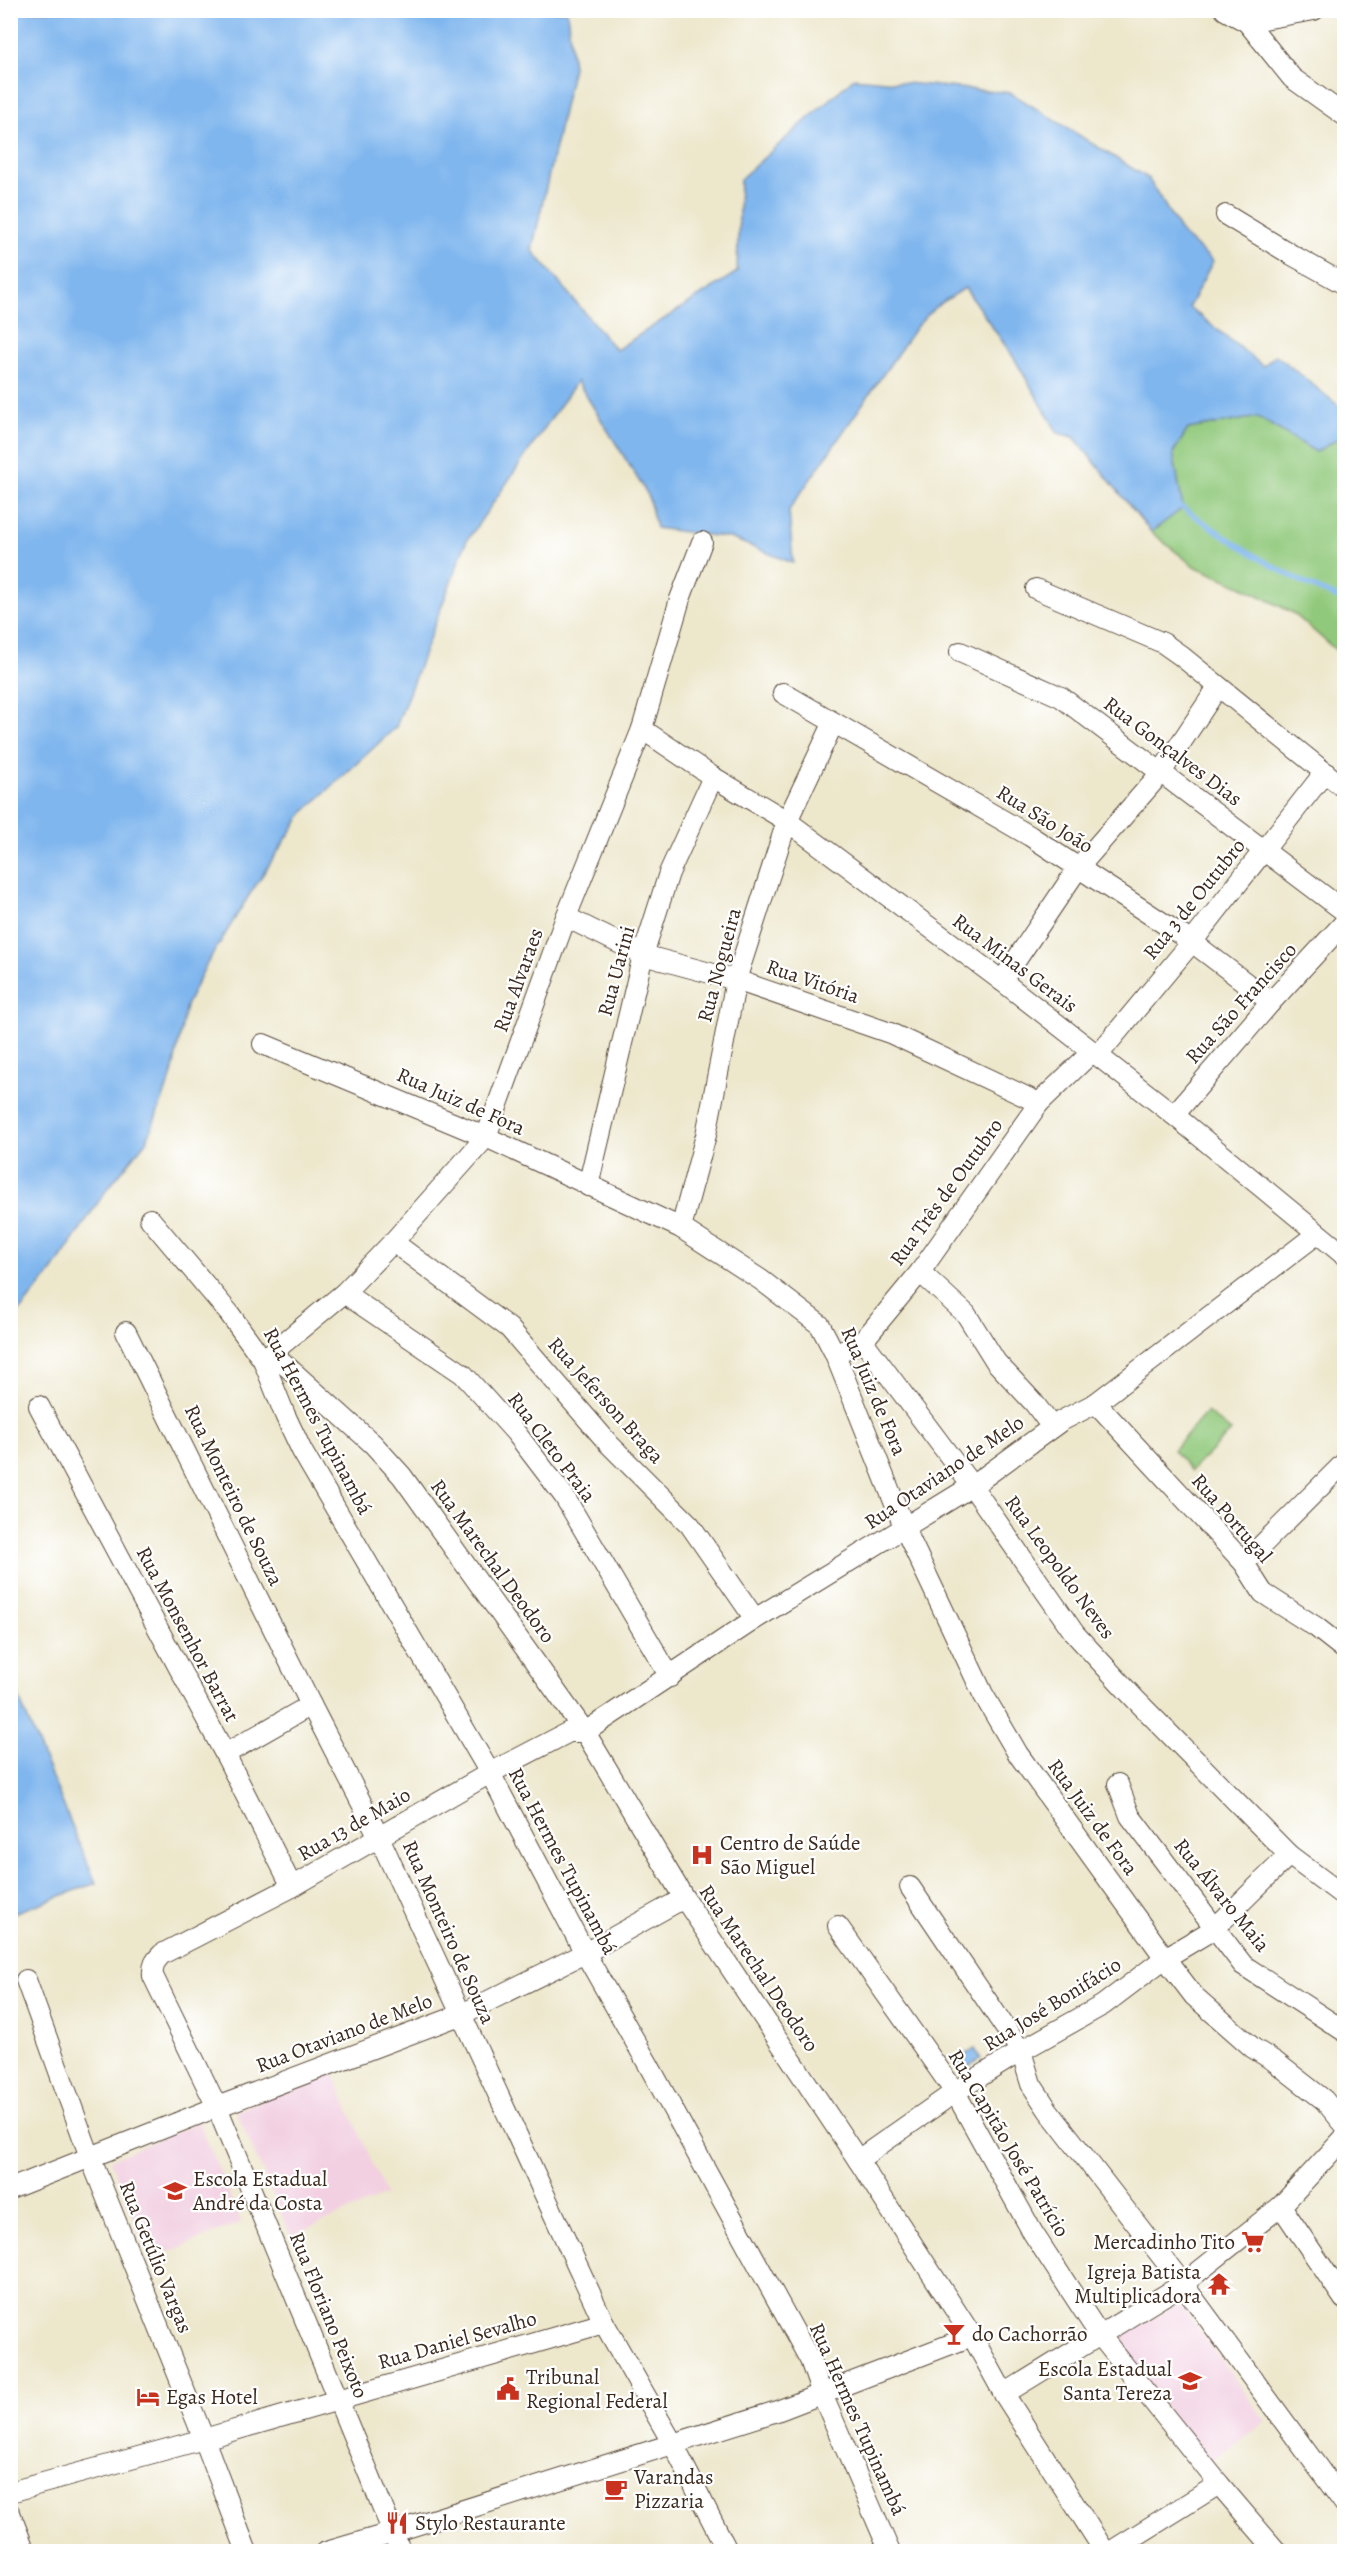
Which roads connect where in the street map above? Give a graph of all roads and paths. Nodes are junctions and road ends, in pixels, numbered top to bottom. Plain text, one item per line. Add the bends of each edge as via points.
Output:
1 (1226, 10) edge
2 (1314, 10) edge
3 (1247, 22) junction
4 (1344, 115) edge
5 (1226, 215) dead end
6 (1344, 284) edge
7 (702, 542) dead end
8 (1036, 589) dead end
9 (960, 652) dead end
10 (1218, 687) junction
11 (783, 693) dead end
12 (833, 724) junction
13 (642, 729) junction
14 (1325, 772) junction
15 (1160, 774) junction
16 (713, 777) junction
17 (1344, 788) edge
18 (787, 821) junction
19 (1265, 849) junction
20 (1078, 868) junction
21 (1344, 911) edge
22 (566, 917) junction
23 (1344, 924) edge
24 (1192, 942) junction
25 (643, 955) junction
26 (736, 980) junction
27 (1002, 981) junction
28 (1271, 1002) junction
29 (263, 1044) dead end
30 (1094, 1054) junction
31 (1039, 1102) junction
32 (1173, 1115) junction
33 (486, 1137) junction
34 (588, 1186) junction
35 (150, 1219) dead end
36 (681, 1228) junction
37 (1317, 1234) junction
38 (393, 1242) junction
39 (1341, 1245) edge
40 (920, 1272) junction
41 (344, 1293) junction
42 (126, 1332) dead end
43 (862, 1341) junction
44 (835, 1354) junction
45 (268, 1357) junction
46 (1096, 1403) junction
47 (39, 1406) dead end
48 (1052, 1427) junction
49 (1344, 1463) edge
50 (972, 1486) junction
51 (905, 1529) junction
52 (1244, 1563) junction
53 (755, 1619) junction
54 (1344, 1649) edge
55 (670, 1677) junction
56 (311, 1705) junction
57 (585, 1732) junction
58 (225, 1754) junction
59 (490, 1773) junction
60 (1118, 1784) dead end
61 (379, 1837) junction
62 (1290, 1855) junction
63 (292, 1887) junction
64 (910, 1887) dead end
65 (1344, 1896) edge
66 (684, 1898) junction
67 (838, 1926) dead end
68 (1214, 1929) junction
69 (585, 1953) junction
70 (1165, 1958) junction
71 (152, 1967) joint
72 (26, 1980) dead end
73 (460, 2015) junction
74 (1344, 2031) edge
75 (1021, 2050) junction
76 (955, 2092) junction
77 (217, 2107) junction
78 (1344, 2124) edge
79 (1344, 2138) edge
80 (90, 2157) junction
81 (858, 2160) junction
82 (10, 2189) edge
83 (1281, 2206) junction
84 (1183, 2284) junction
85 (1344, 2299) edge
86 (604, 2323) junction
87 (1100, 2334) junction
88 (972, 2336) junction
89 (822, 2394) junction
90 (1004, 2394) junction
91 (338, 2400) junction
92 (204, 2439) junction
93 (673, 2444) junction
94 (1219, 2484) junction
95 (10, 2493) edge
96 (1344, 2503) edge
97 (10, 2512) edge
98 (394, 2532) junction
99 (25, 2552) edge
100 (247, 2552) edge
101 (326, 2552) edge
102 (401, 2552) edge
103 (728, 2552) edge
104 (890, 2552) edge
105 (1105, 2552) edge
106 (1110, 2552) edge
107 (1277, 2552) edge

1 - 3 street
2 - 3 street
3 - 4 street via 1292,78
5 - 6 street
7 - 13 street, Rua Alvaraes via 680,599
8 - 10 street via 1163,643
9 - 15 street, Rua Gonçalves Dias via 1061,697
10 - 14 street
10 - 15 street
11 - 12 street, Rua São João
12 - 18 street, Rua Nogueira
12 - 20 street, Rua São João via 1030,836
13 - 16 street, Rua Minas Gerais
13 - 22 street, Rua Alvaraes
14 - 17 street
14 - 19 street, Rua 3 de Outubro
15 - 19 street, Rua Gonçalves Dias
15 - 20 street
16 - 18 street, Rua Minas Gerais
16 - 25 street, Rua Uarini via 669,873
18 - 26 street, Rua Nogueira
18 - 27 street, Rua Minas Gerais
19 - 21 street, Rua Gonçalves Dias
19 - 24 street, Rua 3 de Outubro
20 - 24 street, Rua São João
20 - 27 street
22 - 25 street, Rua Vitória
22 - 33 street, Rua Alvaraes
23 - 28 street, Rua São Francisco
24 - 28 street, Rua São João
24 - 30 street, Rua 3 de Outubro
25 - 26 street, Rua Vitória
25 - 34 street, Rua Uarini
26 - 31 street, Rua Vitória via 890,1033
26 - 36 street, Rua Nogueira via 706,1136
27 - 30 street, Rua Minas Gerais
28 - 32 street, Rua São Francisco
29 - 33 street, Rua Juiz de Fora
30 - 31 street, Rua Três de Outubro
30 - 32 street, Rua Minas Gerais
31 - 40 street, Rua Três de Outubro
32 - 37 street, Rua Minas Gerais
33 - 34 street, Rua Juiz de Fora
33 - 38 street, Rua Alvaraes
34 - 36 street, Rua Juiz de Fora
35 - 45 street, Rua Hermes Tupinambá
36 - 44 street, Rua Juiz de Fora via 761,1280 820,1325
37 - 39 street, Rua Minas Gerais
37 - 46 street, Rua Otaviano de Melo
38 - 41 street, Rua Alvaraes
38 - 53 street, Rua Jeferson Braga via 509,1328 609,1444 690,1524
40 - 43 street, Rua Três de Outubro
40 - 48 street via 966,1314 996,1362
41 - 45 street, Rua Alvaraes
41 - 55 street, Rua Cleto Praia via 463,1374 516,1433 564,1496
42 - 56 street, Rua Monteiro de Souza
43 - 44 street, Rua Três de Outubro
43 - 50 street, Rua Leopoldo Neves
44 - 51 street, Rua Juiz de Fora
45 - 57 street, Rua Marechal Deodoro via 373,1444 402,1476
45 - 59 street, Rua Hermes Tupinambá via 285,1415 302,1451
46 - 48 street, Rua Otaviano de Melo
46 - 52 street, Rua Portugal
47 - 58 street, Rua Monsenhor Barrat
48 - 50 street, Rua Otaviano de Melo
49 - 52 street
50 - 51 street, Rua Otaviano de Melo
50 - 62 street, Rua Leopoldo Neves via 1075,1634
51 - 53 street, Rua Otaviano de Melo
51 - 70 street, Rua Juiz de Fora via 973,1674 1018,1754
52 - 54 street, Rua Portugal via 1263,1593
53 - 55 street, Rua Otaviano de Melo
55 - 57 street, Rua Otaviano de Melo
56 - 58 street
56 - 61 street, Rua Monteiro de Souza
57 - 59 street, Rua 13 de Maio via 569,1732
57 - 66 street, Rua Marechal Deodoro
58 - 63 street, Rua Monsenhor Barrat
59 - 61 street, Rua 13 de Maio
59 - 69 street, Rua Hermes Tupinambá
60 - 68 street, Rua Álvaro Maia via 1130,1816
61 - 63 street, Rua 13 de Maio
61 - 73 street, Rua Monteiro de Souza
62 - 65 street, Rua Leopoldo Neves
62 - 68 street, Rua José Bonifácio
63 - 71 street, Rua 13 de Maio via 162,1954
64 - 75 street
66 - 69 street, Rua Otaviano de Melo
66 - 81 street, Rua Marechal Deodoro
67 - 76 street, Rua Capitão José Patrício
68 - 70 street, Rua José Bonifácio
68 - 74 street, Rua Álvaro Maia via 1243,1965
69 - 73 street, Rua Otaviano de Melo
69 - 89 street, Rua Hermes Tupinambá via 810,2360
70 - 75 street, Rua José Bonifácio via 1103,2005
70 - 78 street, Rua Juiz de Fora via 1194,1996 1253,2048 1324,2100
71 - 77 street, Rua Floriano Peixoto
72 - 80 street, Rua Getúlio Vargas
73 - 77 street, Rua Otaviano de Melo
73 - 86 street, Rua Monteiro de Souza
75 - 76 street, Rua José Bonifácio
75 - 84 street via 1031,2084 1048,2110
76 - 81 street, Rua José Bonifácio
76 - 87 street, Rua Capitão José Patrício via 1033,2233
77 - 80 street, Rua Otaviano de Melo
77 - 91 street, Rua Floriano Peixoto
79 - 83 street
80 - 82 street, Rua Otaviano de Melo
80 - 92 street, Rua Getúlio Vargas
81 - 88 street, Rua Marechal Deodoro
83 - 84 street
83 - 85 street
84 - 87 street
84 - 96 street
86 - 91 street, Rua Daniel Sevalho
86 - 93 street, Rua Monteiro de Souza
87 - 90 street
87 - 94 street, Rua Capitão José Patrício
88 - 89 street
88 - 90 street, Rua Marechal Deodoro
89 - 93 street
89 - 104 street, Rua Hermes Tupinambá
90 - 105 street, Rua Marechal Deodoro
91 - 92 street, Rua Daniel Sevalho
91 - 98 street, Rua Floriano Peixoto
92 - 95 street, Rua Daniel Sevalho
92 - 100 street, Rua Getúlio Vargas
93 - 98 street
93 - 103 street, Rua Monteiro de Souza
94 - 106 street
94 - 107 street, Rua Capitão José Patrício
97 - 99 street
98 - 101 street
98 - 102 street, Rua Floriano Peixoto

